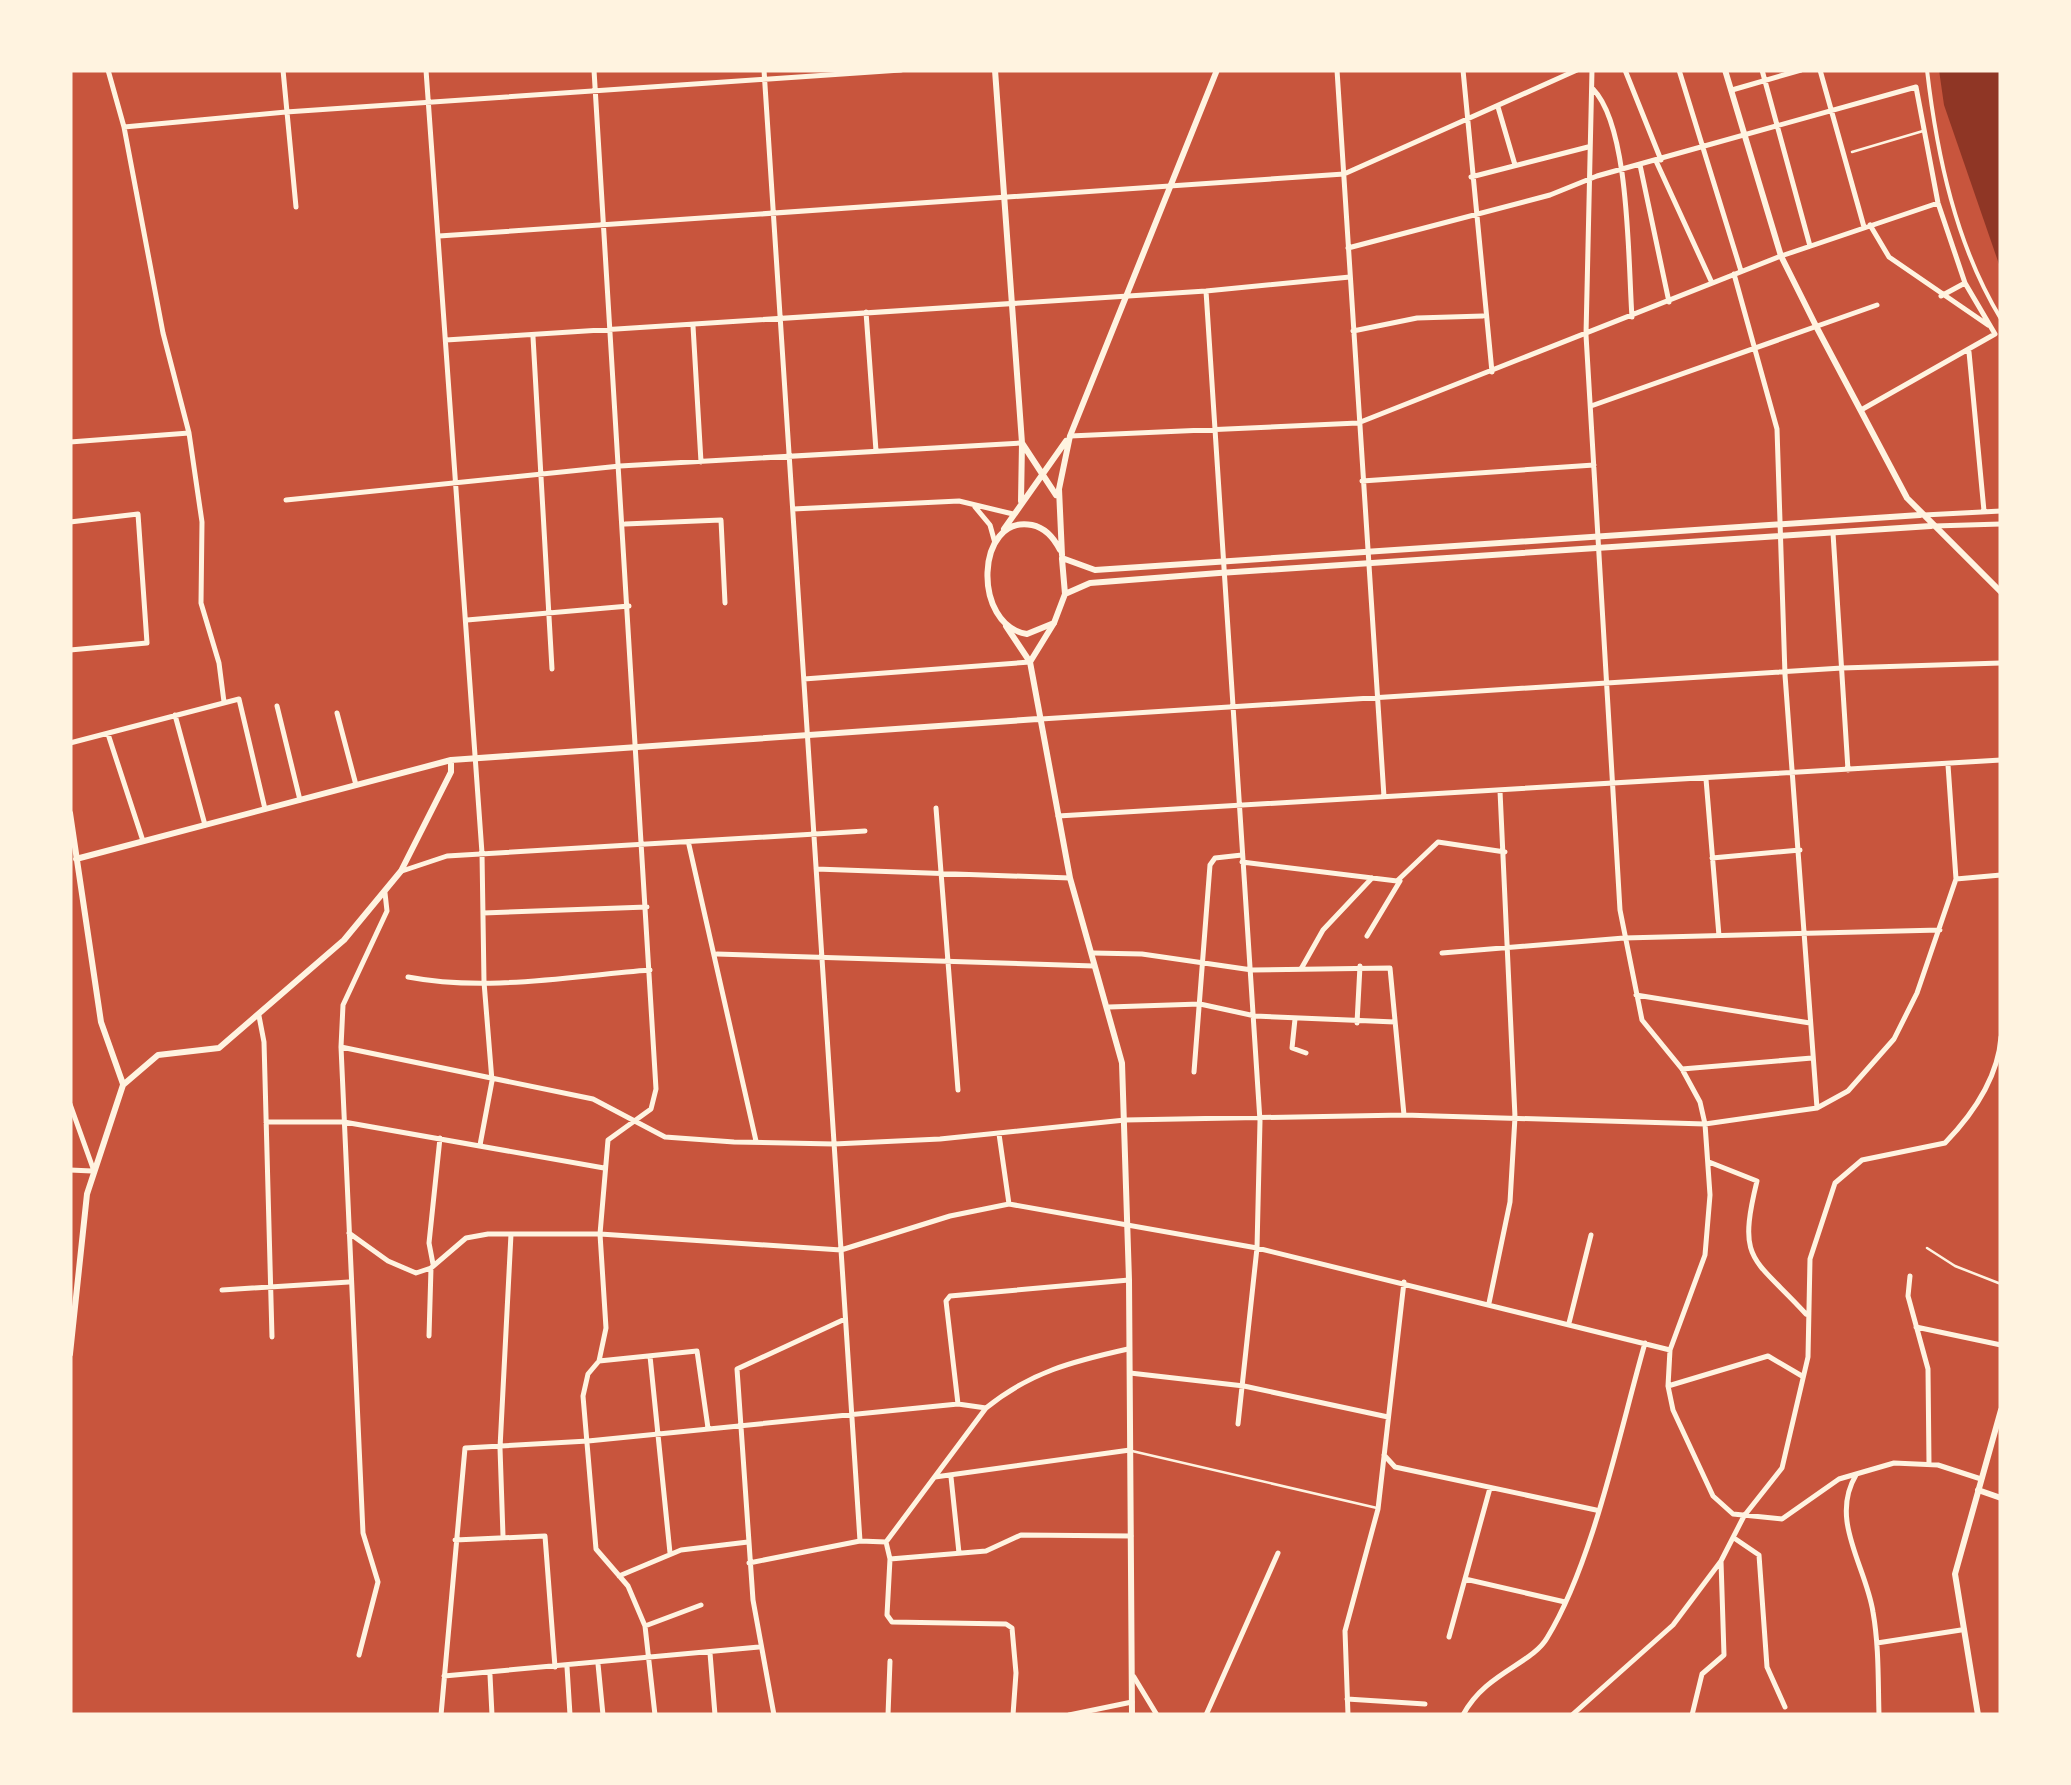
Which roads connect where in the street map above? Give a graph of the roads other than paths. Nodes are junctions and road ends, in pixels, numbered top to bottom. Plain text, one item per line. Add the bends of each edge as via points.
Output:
1 (108, 70) edge
2 (283, 70) edge
3 (426, 70) edge
4 (594, 70) edge
5 (901, 70) edge
6 (995, 70) edge
7 (1217, 70) edge
8 (1337, 70) edge
9 (1463, 70) edge
10 (1577, 70) edge
11 (1592, 70) edge
12 (1624, 70) edge
13 (1680, 70) edge
14 (1725, 70) edge
15 (1762, 70) edge
16 (1801, 70) edge
17 (1820, 70) edge
18 (1927, 70) edge
19 (764, 74) edge
20 (1764, 80) junction
21 (1593, 89) junction
22 (596, 90) junction
23 (1730, 90) junction
24 (429, 101) junction
25 (1498, 107) junction
26 (1832, 110) junction
27 (286, 112) junction
28 (1468, 121) junction
29 (1777, 125) junction
30 (124, 128) junction
31 (1924, 131) junction
32 (1743, 135) junction
33 (1703, 146) junction
34 (1588, 147) junction
35 (1852, 152) dead end
36 (1659, 160) junction
37 (1640, 165) junction
38 (1516, 166) junction
39 (1622, 170) junction
40 (1344, 174) junction
41 (1470, 176) junction
42 (1587, 180) junction
43 (1168, 188) junction
44 (1004, 198) junction
45 (1938, 203) junction
46 (296, 207) dead end
47 (773, 214) junction
48 (1475, 216) junction
49 (605, 225) junction
50 (1867, 226) junction
51 (439, 236) junction
52 (1810, 246) junction
53 (1348, 248) junction
54 (1781, 256) junction
55 (1742, 271) junction
56 (1734, 274) junction
57 (1350, 277) junction
58 (1712, 283) junction
59 (1965, 283) junction
60 (1206, 291) junction
61 (1124, 296) junction
62 (1941, 296) junction
63 (1011, 301) junction
64 (1670, 302) junction
65 (1877, 305) dead end
66 (866, 312) junction
67 (1484, 316) junction
68 (1632, 317) junction
69 (779, 318) junction
70 (2001, 319) edge
71 (693, 326) junction
72 (1991, 326) junction
73 (1817, 328) junction
74 (1352, 330) junction
75 (609, 332) junction
76 (1586, 335) junction
77 (533, 336) junction
78 (446, 340) junction
79 (1754, 349) junction
80 (1969, 352) junction
81 (1492, 372) junction
82 (1591, 406) junction
83 (1861, 410) junction
84 (1358, 423) junction
85 (1214, 430) junction
86 (190, 433) junction
87 (1070, 436) junction
88 (70, 442) edge
89 (1022, 443) junction
90 (876, 451) junction
91 (790, 454) junction
92 (701, 462) junction
93 (620, 466) junction
94 (1594, 466) junction
95 (1044, 470) junction
96 (540, 474) junction
97 (1361, 481) junction
98 (457, 485) junction
99 (286, 500) dead end
100 (1059, 500) junction
101 (1021, 501) junction
102 (973, 505) junction
103 (793, 509) junction
104 (1984, 511) junction
105 (2001, 511) edge
106 (1013, 514) junction
107 (1920, 515) junction
108 (70, 522) edge
109 (1780, 523) junction
110 (624, 524) junction
111 (2001, 524) edge
112 (1931, 526) junction
113 (1833, 532) junction
114 (1002, 533) junction
115 (1598, 536) junction
116 (1780, 536) junction
117 (995, 542) junction
118 (1598, 547) junction
119 (1367, 550) junction
120 (1062, 556) junction
121 (1224, 560) junction
122 (1368, 562) junction
123 (1225, 572) junction
124 (2001, 592) edge
125 (1065, 594) junction
126 (726, 603) dead end
127 (629, 606) junction
128 (548, 612) junction
129 (467, 620) junction
130 (1054, 623) junction
131 (1005, 625) junction
132 (70, 650) edge
133 (1030, 662) junction
134 (2001, 663) edge
135 (1842, 668) junction
136 (552, 669) dead end
137 (1785, 675) junction
138 (804, 678) junction
139 (1606, 686) junction
140 (1378, 698) junction
141 (224, 702) junction
142 (277, 706) dead end
143 (1234, 709) junction
144 (337, 714) dead end
145 (175, 715) junction
146 (1038, 719) junction
147 (807, 732) junction
148 (108, 734) junction
149 (70, 743) edge
150 (638, 747) junction
151 (477, 756) junction
152 (451, 760) junction
153 (2001, 760) edge
154 (1948, 764) junction
155 (1848, 770) junction
156 (1796, 772) junction
157 (1706, 779) junction
158 (1614, 782) junction
159 (356, 785) junction
160 (1500, 791) junction
161 (1384, 797) junction
162 (300, 800) junction
163 (1237, 807) junction
164 (936, 808) dead end
165 (265, 809) junction
166 (70, 813) edge
167 (1058, 816) junction
168 (205, 825) junction
169 (865, 831) dead end
170 (814, 834) junction
171 (143, 842) junction
172 (689, 845) junction
173 (644, 846) junction
174 (1800, 850) junction
175 (1505, 852) junction
176 (482, 854) junction
177 (1242, 858) junction
178 (1712, 858) junction
179 (76, 859) junction
180 (816, 869) junction
181 (943, 871) junction
182 (402, 872) junction
183 (2001, 875) edge
184 (1070, 878) junction
185 (1372, 878) junction
186 (1956, 879) junction
187 (1400, 881) junction
188 (386, 893) junction
189 (647, 907) junction
190 (483, 913) junction
191 (1940, 930) junction
192 (1806, 935) junction
193 (1367, 936) dead end
194 (1719, 936) junction
195 (1624, 938) junction
196 (1508, 950) junction
197 (717, 954) junction
198 (1093, 954) junction
199 (1442, 954) dead end
200 (822, 957) junction
201 (948, 962) junction
202 (1096, 966) junction
203 (1204, 966) junction
204 (1360, 966) junction
205 (1300, 969) junction
206 (650, 970) junction
207 (1252, 970) junction
208 (408, 977) dead end
209 (484, 982) junction
210 (1636, 995) junction
211 (1200, 1004) junction
212 (1109, 1007) junction
213 (259, 1016) junction
214 (1254, 1016) junction
215 (1295, 1019) junction
216 (1396, 1022) junction
217 (1357, 1023) junction
218 (1810, 1023) junction
219 (2001, 1036) edge
220 (340, 1047) junction
221 (1306, 1053) dead end
222 (1812, 1058) junction
223 (1682, 1069) junction
224 (1194, 1072) dead end
225 (492, 1081) junction
226 (123, 1085) junction
227 (958, 1090) dead end
228 (70, 1104) edge
229 (1817, 1108) junction
230 (1404, 1115) junction
231 (1515, 1118) junction
232 (1126, 1120) junction
233 (1260, 1121) junction
234 (266, 1122) junction
235 (344, 1122) junction
236 (636, 1122) junction
237 (1705, 1124) junction
238 (998, 1134) junction
239 (440, 1138) junction
240 (756, 1141) junction
241 (834, 1144) junction
242 (480, 1145) junction
243 (1709, 1162) junction
244 (604, 1168) junction
245 (70, 1170) edge
246 (94, 1171) junction
247 (1009, 1204) junction
248 (1128, 1224) junction
249 (349, 1233) junction
250 (511, 1234) junction
251 (600, 1234) junction
252 (1591, 1235) dead end
253 (70, 1240) edge
254 (80, 1243) junction
255 (1257, 1248) junction
256 (1927, 1248) dead end
257 (841, 1250) junction
258 (432, 1267) junction
259 (1910, 1276) dead end
260 (1130, 1280) junction
261 (349, 1282) junction
262 (1404, 1282) junction
263 (2001, 1284) edge
264 (272, 1287) junction
265 (222, 1290) dead end
266 (1489, 1302) junction
267 (1808, 1316) junction
268 (846, 1319) junction
269 (1569, 1322) junction
270 (1916, 1327) junction
271 (429, 1336) dead end
272 (272, 1337) dead end
273 (1645, 1343) junction
274 (2001, 1345) edge
275 (1128, 1349) junction
276 (1670, 1350) junction
277 (70, 1354) edge
278 (650, 1356) junction
279 (599, 1361) junction
280 (1130, 1373) junction
281 (1802, 1376) junction
282 (1244, 1386) junction
283 (1668, 1386) junction
284 (958, 1404) junction
285 (986, 1408) junction
286 (2001, 1410) edge
287 (852, 1414) junction
288 (1388, 1417) junction
289 (1238, 1424) dead end
290 (741, 1426) junction
291 (708, 1428) junction
292 (1998, 1429) edge
293 (657, 1433) junction
294 (588, 1441) junction
295 (500, 1448) junction
296 (1130, 1450) junction
297 (1384, 1456) junction
298 (1929, 1464) junction
299 (1856, 1475) junction
300 (935, 1477) junction
301 (951, 1477) junction
302 (1981, 1479) junction
303 (1490, 1488) junction
304 (1978, 1490) junction
305 (2001, 1498) edge
306 (1378, 1509) junction
307 (1596, 1510) junction
308 (1744, 1516) junction
309 (503, 1536) junction
310 (1131, 1536) junction
311 (1734, 1538) junction
312 (455, 1540) junction
313 (860, 1540) junction
314 (748, 1542) junction
315 (886, 1542) junction
316 (670, 1553) junction
317 (1278, 1553) dead end
318 (959, 1554) junction
319 (890, 1559) junction
320 (1721, 1561) junction
321 (749, 1563) junction
322 (620, 1576) junction
323 (1465, 1578) junction
324 (1564, 1602) junction
325 (701, 1605) dead end
326 (645, 1626) junction
327 (1961, 1630) junction
328 (1449, 1638) dead end
329 (1878, 1643) junction
330 (759, 1647) junction
331 (710, 1652) junction
332 (359, 1655) dead end
333 (651, 1660) junction
334 (890, 1661) dead end
335 (598, 1664) junction
336 (555, 1667) junction
337 (567, 1667) junction
338 (1130, 1670) junction
339 (490, 1675) junction
340 (444, 1676) junction
341 (1347, 1699) junction
342 (1132, 1702) junction
343 (1425, 1704) dead end
344 (1786, 1707) dead end
345 (441, 1715) edge
346 (492, 1715) edge
347 (570, 1715) edge
348 (602, 1715) edge
349 (655, 1715) edge
350 (715, 1715) edge
351 (774, 1715) edge
352 (888, 1715) edge
353 (1013, 1715) edge
354 (1069, 1715) edge
355 (1132, 1715) edge
356 (1157, 1715) edge
357 (1206, 1715) edge
358 (1348, 1715) edge
359 (1463, 1715) edge
360 (1572, 1715) edge
361 (1692, 1715) edge
362 (1880, 1715) edge
363 (1978, 1715) edge

1 - 30 street
2 - 27 street
3 - 24 street
4 - 22 street
5 - 19 street
6 - 44 main road
7 - 43 main road
8 - 40 street
9 - 28 street
10 - 25 street
11 - 21 street
12 - 36 street
13 - 33 street
14 - 23 main road
15 - 20 street
16 - 20 street
17 - 26 street
18 - 70 street via 1953,208 1978,281
19 - 22 street
19 - 47 street
20 - 23 street
20 - 29 street
21 - 34 street
21 - 39 street via 1608,110
22 - 24 street
22 - 49 street
23 - 32 main road
24 - 27 street
24 - 51 street
25 - 28 street
25 - 38 street
26 - 29 street
26 - 31 street via 1916,87
26 - 50 street
27 - 30 street
27 - 46 street
28 - 40 street
28 - 41 street
29 - 32 street
29 - 52 street
30 - 86 street via 162,333
31 - 35 lane
31 - 45 street
32 - 33 street
32 - 54 main road
33 - 36 street
33 - 55 street
34 - 38 street
34 - 42 street
36 - 37 street
36 - 58 street
37 - 39 street
37 - 64 street
38 - 41 street
39 - 42 street
39 - 68 street
40 - 43 street
40 - 53 street
41 - 48 street
42 - 48 street
42 - 76 street
43 - 44 street
43 - 61 main road
44 - 47 street
44 - 63 main road
45 - 50 street
45 - 59 street
47 - 49 street
47 - 69 street
48 - 53 street
48 - 67 street
49 - 51 street
49 - 75 street
50 - 52 street
50 - 62 street via 1889,257
51 - 78 street
52 - 54 street
53 - 57 street
54 - 55 street
54 - 73 main road
55 - 56 street
56 - 58 street
56 - 79 street
57 - 60 street
57 - 74 street
58 - 64 street
59 - 62 street
59 - 72 street
60 - 61 street
60 - 85 street
61 - 63 street
61 - 87 main road
62 - 72 street
63 - 66 street
63 - 89 main road
64 - 68 street
65 - 73 street
66 - 69 street
66 - 90 street
67 - 74 street
67 - 81 street
68 - 76 street
69 - 71 street
69 - 91 street
71 - 75 street
71 - 92 street
72 - 80 street via 1994,334
73 - 79 street
73 - 83 main road
74 - 84 street
75 - 77 street
75 - 93 street
76 - 81 street
76 - 82 street
77 - 78 street
77 - 96 street
78 - 98 street
79 - 82 street
79 - 109 street via 1776,429
80 - 83 street
80 - 104 street
81 - 84 street
82 - 94 street
83 - 107 main road
84 - 85 street
84 - 97 street
85 - 87 street
85 - 121 street
86 - 88 street
86 - 141 street via 202,522 201,603
87 - 95 main road
87 - 100 main road
89 - 90 street
89 - 95 main road
89 - 101 main road
90 - 91 street
91 - 92 street
91 - 103 street
92 - 93 street
93 - 96 street
93 - 110 street
94 - 97 street
94 - 115 street
95 - 100 main road
95 - 101 main road
96 - 98 street
96 - 128 street
97 - 119 street
98 - 99 street
98 - 129 street
100 - 120 main road
101 - 106 main road
102 - 103 street
102 - 106 street
102 - 117 street
103 - 138 street
104 - 105 street
104 - 107 street
106 - 114 main road
107 - 109 main road
107 - 112 main road
108 - 132 street via 138,514 147,643
109 - 115 main road
109 - 116 street
110 - 126 street via 721,520
110 - 127 street
111 - 112 street
112 - 113 main road
112 - 124 main road
113 - 116 main road
113 - 135 street
114 - 117 main road
114 - 120 main road via 1016,526 1041,528
115 - 118 street
115 - 119 main road
116 - 118 main road
116 - 137 street
117 - 131 main road via 990,592
118 - 122 main road
118 - 139 street
119 - 121 main road
119 - 122 street
120 - 121 main road via 1084,569
120 - 125 main road
121 - 123 street
122 - 123 main road
122 - 140 street
123 - 125 main road via 1096,583
123 - 143 street
125 - 130 main road
127 - 128 street
127 - 150 street
128 - 129 street
128 - 136 street
129 - 151 street
130 - 131 main road via 1027,634
130 - 133 main road
131 - 133 main road
133 - 138 street
133 - 146 main road
134 - 135 street
135 - 137 street
135 - 155 street
137 - 139 street
137 - 156 street
138 - 147 street
139 - 140 street
139 - 158 street
140 - 143 street
140 - 161 street
141 - 145 street
141 - 165 street via 239,699
142 - 162 street
143 - 146 street
143 - 163 street
144 - 159 street
145 - 148 street
145 - 168 street
146 - 147 main road
146 - 167 main road
147 - 150 main road
147 - 170 street
148 - 149 street
148 - 171 street
150 - 151 main road
150 - 173 street
151 - 152 main road
151 - 176 street
152 - 159 main road
152 - 182 main road
153 - 154 street
154 - 155 street
154 - 186 street
155 - 156 street
156 - 157 street
156 - 174 street
157 - 158 street
157 - 178 street
158 - 160 street
158 - 195 street
159 - 162 main road
160 - 161 street
160 - 175 street
161 - 163 street
162 - 165 main road
163 - 167 street
163 - 177 street
164 - 181 street
165 - 168 main road
166 - 179 main road
167 - 184 main road
168 - 171 main road
169 - 170 street
170 - 172 street
170 - 180 street
171 - 179 main road
172 - 173 street
172 - 197 street
173 - 176 street
173 - 189 street
174 - 178 street
174 - 192 street
175 - 187 street via 1438,842
175 - 196 street
176 - 182 street via 418,862
176 - 190 street
177 - 185 street
177 - 203 street via 1212,859
177 - 207 street
178 - 194 street
179 - 226 main road via 102,1022
180 - 181 street
180 - 200 street
181 - 184 street
181 - 201 street
182 - 188 main road
183 - 186 street
184 - 198 main road
185 - 187 street
185 - 205 street via 1314,942
186 - 191 street
187 - 193 street
188 - 213 main road
188 - 220 street via 387,912 344,1005
189 - 190 street
189 - 206 street
190 - 209 street
191 - 192 street
191 - 229 street via 1902,1029 1848,1091
192 - 194 street
192 - 218 street
194 - 195 street
195 - 196 street
195 - 210 street
196 - 199 street
196 - 231 street
197 - 200 street
197 - 240 street
198 - 202 main road
198 - 203 street via 1142,954
200 - 201 street
200 - 241 street
201 - 202 street
201 - 227 street
202 - 212 main road
203 - 207 street
203 - 211 street
204 - 205 street
204 - 216 street via 1391,970
204 - 217 street
205 - 207 street
206 - 209 street
206 - 236 street via 656,1100
207 - 214 street
208 - 209 street
209 - 225 street
210 - 218 street
210 - 223 street via 1642,1020
211 - 212 street
211 - 214 street
211 - 224 street
212 - 232 main road
213 - 226 main road via 219,1048 158,1055
213 - 234 street
214 - 215 street
214 - 233 street
215 - 217 street
215 - 221 street via 1292,1048
216 - 217 street
216 - 230 street
218 - 222 street
219 - 267 street via 1982,1096 1945,1143 1862,1160 1835,1183 1810,1260
220 - 225 street
220 - 235 street
222 - 223 street
222 - 229 street
223 - 237 street
225 - 236 street via 593,1098
225 - 242 street
226 - 246 main road
228 - 246 street
229 - 237 street
230 - 231 street
230 - 233 street
231 - 237 street
231 - 266 street via 1510,1202
232 - 233 street
232 - 238 street
232 - 248 main road
233 - 255 street
234 - 235 street
234 - 264 street
235 - 239 street
235 - 249 street
236 - 240 street via 665,1136
236 - 244 street via 608,1140
237 - 243 street
238 - 241 street
238 - 247 street
239 - 242 street
239 - 258 street
240 - 241 street
241 - 257 street
242 - 244 street
243 - 267 street via 1757,1182 1747,1246
243 - 276 street via 1706,1255
244 - 251 street
245 - 246 street
246 - 254 main road
247 - 248 street
247 - 257 street
248 - 255 street
248 - 260 main road
249 - 258 street via 402,1269
249 - 261 street
250 - 251 street
250 - 258 street via 466,1238
250 - 295 street
251 - 257 street
251 - 279 street via 606,1328
252 - 269 street
253 - 254 street
254 - 277 main road
255 - 262 street
255 - 282 street
256 - 263 lane
257 - 268 street
258 - 271 street
259 - 270 street
260 - 275 main road
260 - 284 street via 950,1296
261 - 264 street
261 - 332 street via 363,1533 378,1582
262 - 266 street
262 - 288 street
264 - 265 street
264 - 272 street
266 - 269 street
267 - 281 street
268 - 287 street
268 - 290 street via 738,1366
269 - 273 street
270 - 274 street
270 - 298 street via 1928,1369
273 - 276 street
273 - 307 street
275 - 280 main road
275 - 285 street via 1043,1371
276 - 283 street
278 - 279 street
278 - 291 street via 700,1353
278 - 293 street
279 - 294 street via 583,1386
280 - 282 street
280 - 296 main road
281 - 283 street via 1768,1356
281 - 308 street via 1787,1456
282 - 288 street
282 - 289 street
283 - 308 street via 1713,1496 1722,1508
284 - 285 street
284 - 287 street
285 - 300 street
286 - 292 main road
287 - 290 street
287 - 313 street
288 - 297 street
290 - 291 street
290 - 314 street
291 - 293 street
292 - 302 main road
293 - 294 street
293 - 316 street
294 - 295 street
294 - 322 street via 596,1548
295 - 309 street
295 - 312 street via 463,1450
296 - 301 street
296 - 306 lane
296 - 310 main road
297 - 303 street via 1396,1467
297 - 306 street
298 - 299 street via 1894,1463
298 - 302 street
299 - 308 street via 1821,1488 1788,1518
299 - 329 street via 1848,1491 1848,1536
300 - 301 street
300 - 315 street
301 - 318 street
302 - 304 main road
303 - 307 street
303 - 323 street
304 - 305 main road
304 - 327 main road via 1955,1574
306 - 341 street via 1344,1630
307 - 324 street
308 - 311 street
309 - 312 street
309 - 336 street via 545,1536
310 - 318 street via 1021,1535 994,1550
310 - 338 main road
311 - 320 street
311 - 344 street via 1759,1556 1768,1667
312 - 340 street
313 - 315 street
313 - 321 street
314 - 316 street
314 - 321 street
315 - 319 street
316 - 322 street
317 - 357 street
318 - 319 street
319 - 353 street via 886,1615 894,1622 1006,1624 1014,1636
320 - 360 street via 1674,1625
320 - 361 street via 1724,1655 1702,1674
321 - 330 street
322 - 326 street
323 - 324 street
323 - 328 street
324 - 359 street via 1546,1642 1502,1671
325 - 326 street
326 - 333 street
327 - 329 street
327 - 363 main road
329 - 362 street
330 - 331 street
330 - 351 street
331 - 333 street
331 - 350 street
333 - 335 street
333 - 349 street
334 - 352 street
335 - 337 street
335 - 348 street
336 - 337 street
336 - 339 street
337 - 347 street
338 - 342 main road
338 - 356 street
339 - 340 street
339 - 346 street
340 - 345 street
341 - 343 street
341 - 358 street
342 - 354 street
342 - 355 main road

